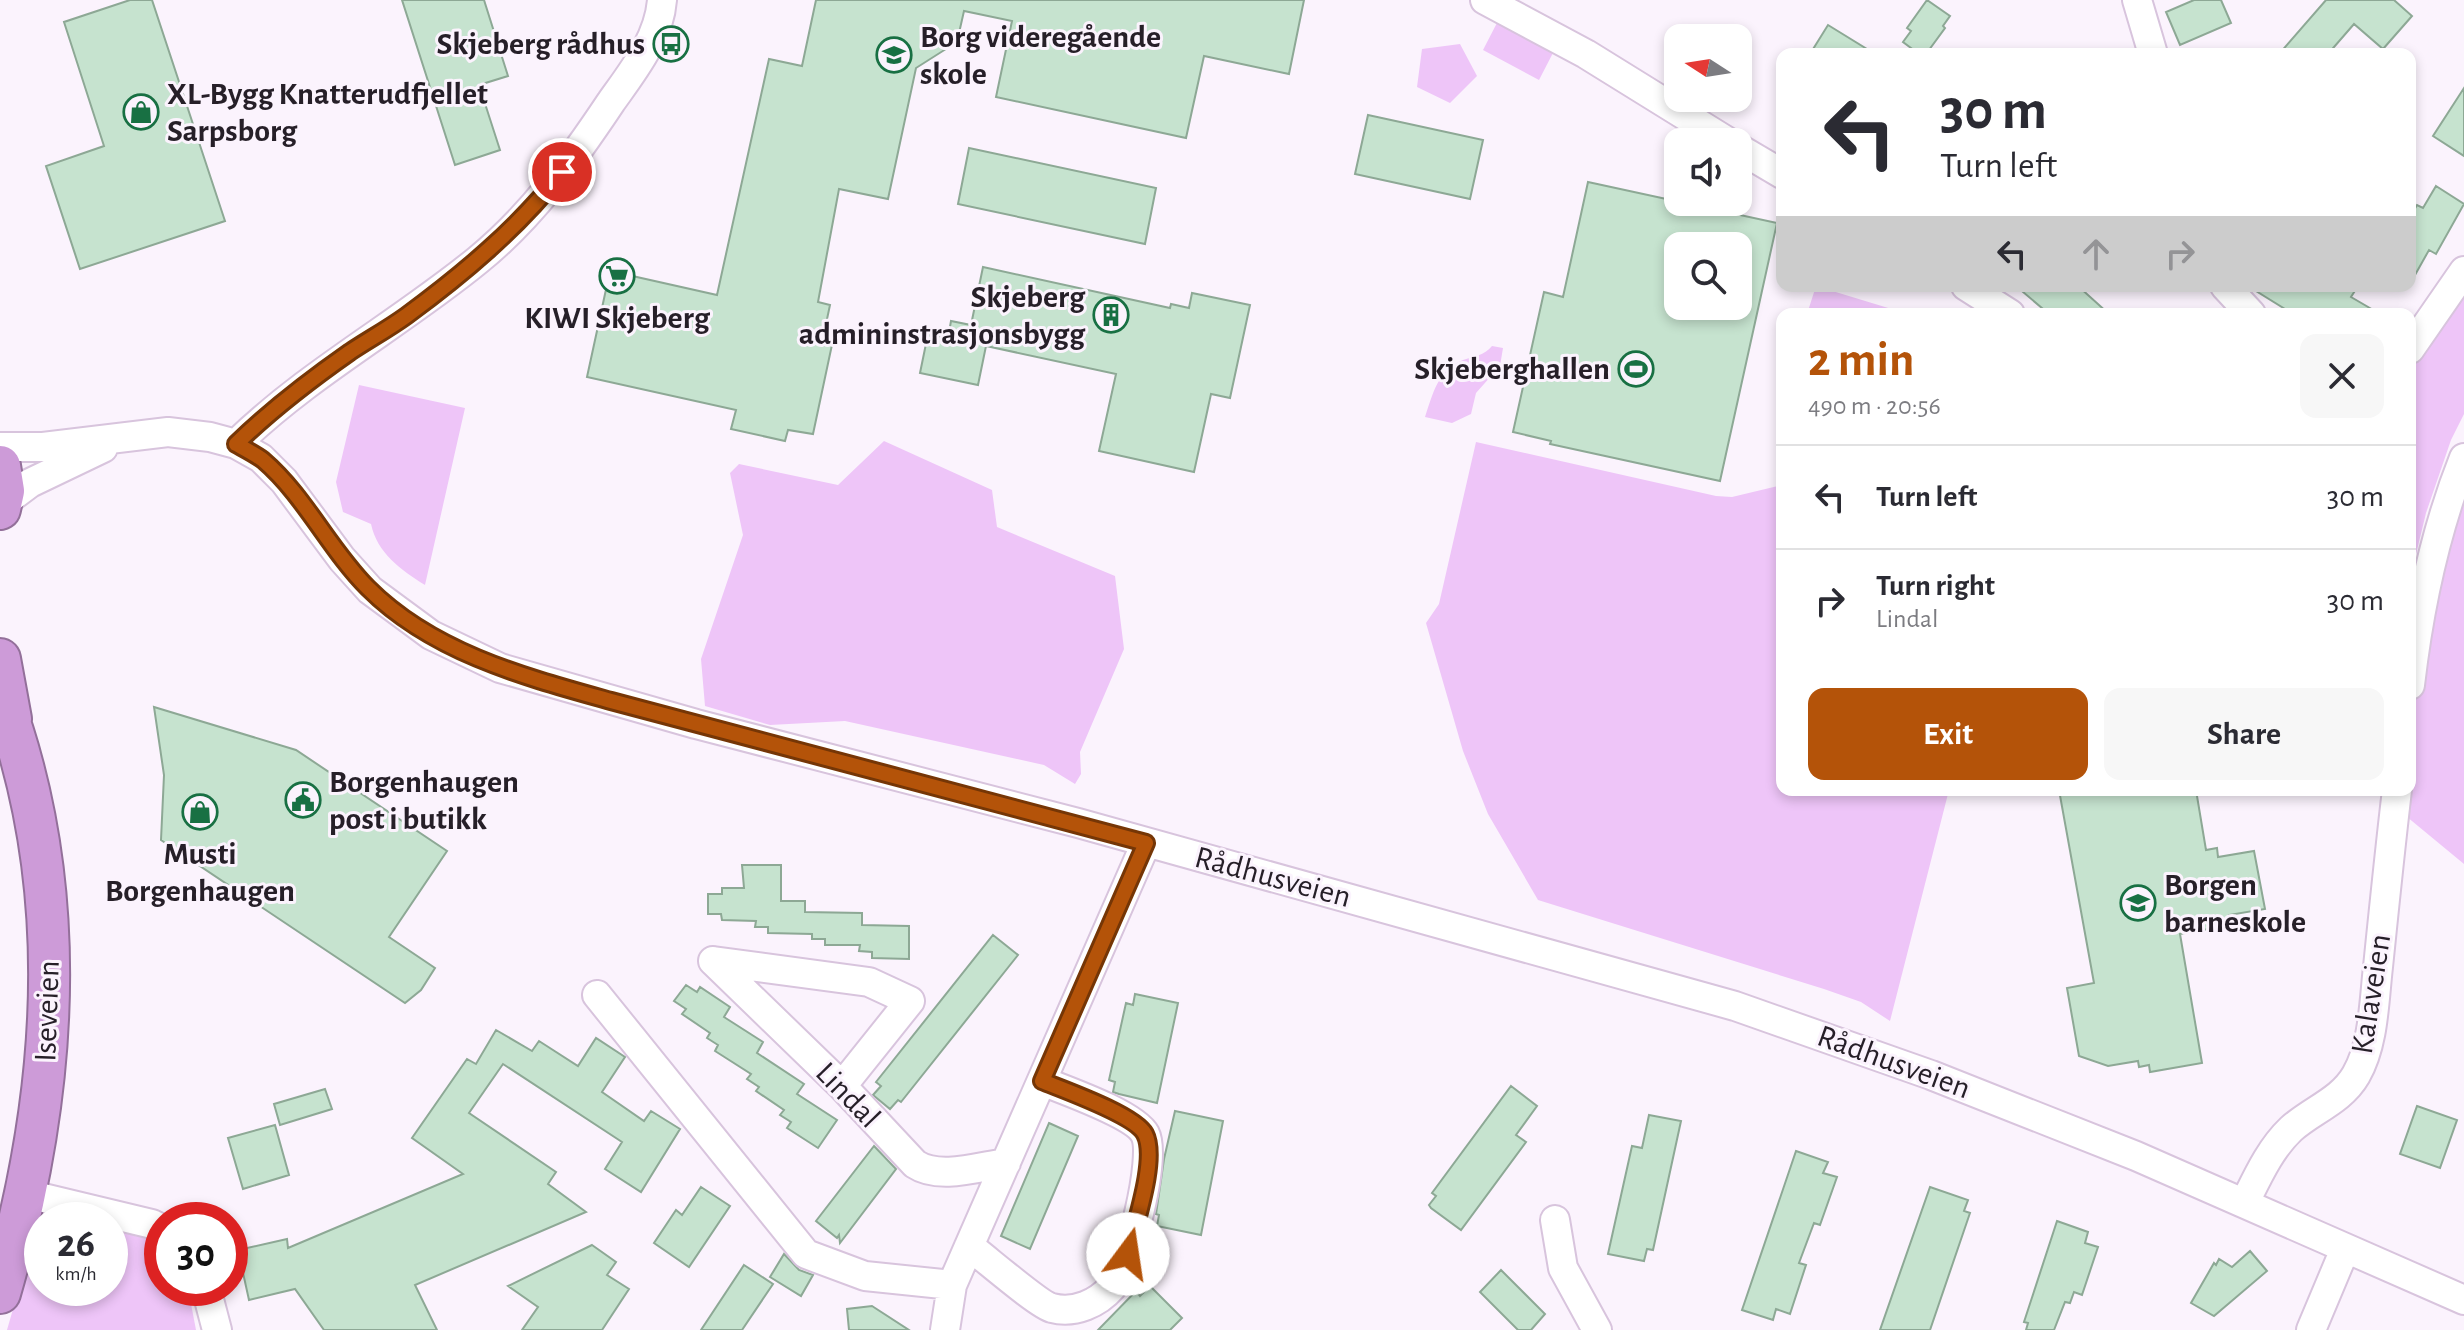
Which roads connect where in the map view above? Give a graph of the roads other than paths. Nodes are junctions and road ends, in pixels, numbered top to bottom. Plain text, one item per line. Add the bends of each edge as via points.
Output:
1 (662, 0) edge
2 (1485, 0) edge
3 (2137, 0) edge
4 (2151, 48) edge
5 (1705, 128) edge
6 (1752, 156) edge
7 (1776, 170) edge
8 (2464, 271) edge
9 (1975, 292) edge
10 (2231, 292) edge
11 (2001, 308) edge
12 (2245, 308) edge
13 (2416, 340) edge
14 (125, 437) junction
15 (236, 444) junction
16 (0, 447) edge
17 (2464, 458) edge
18 (1, 493) edge
19 (2416, 644) edge
20 (0, 659) edge
21 (6, 710) edge
22 (2396, 796) edge
23 (1146, 843) junction
24 (597, 995) dead end
25 (1042, 1081) junction
26 (842, 1086) junction
27 (1006, 1163) junction
28 (27, 1194) junction
29 (2245, 1202) junction
30 (1555, 1220) dead end
31 (144, 1222) edge
32 (969, 1246) junction
33 (2345, 1249) junction
34 (952, 1285) junction
35 (0, 1293) edge
36 (2464, 1300) edge
37 (211, 1306) edge
38 (217, 1330) edge
39 (945, 1330) edge
40 (1597, 1330) edge
41 (2311, 1330) edge

1 - 15 street via 650,43 542,197 481,258 319,375
2 - 5 street via 1586,54
3 - 4 street
6 - 7 street
8 - 13 street
9 - 11 street
10 - 12 street
14 - 15 street, Rådhusveien via 168,432
14 - 16 street, Rådhusveien
14 - 18 street, Rådhusveien
15 - 23 street, Rådhusveien via 261,458 284,481 370,590 431,635 500,668
17 - 19 street via 2427,577
20 - 21 highway, Iseveien
21 - 28 highway, Iseveien via 32,805 50,971 42,1105
22 - 29 street, Kalaveien via 2364,1056 2338,1097 2291,1129 2276,1147
23 - 25 street
23 - 29 street, Rådhusveien via 1480,933 1827,1036
24 - 34 street via 806,1254 865,1276
25 - 27 street
25 - 32 street via 1134,1122 1146,1134 1146,1184 1115,1284 1099,1300 1069,1310 1050,1308
26 - 26 street, Lindal via 713,961 869,982 910,1001
26 - 27 street, Lindal via 924,1170
27 - 32 street
28 - 31 street
28 - 35 highway, Iseveien
29 - 33 street, Rådhusveien
30 - 40 street via 1563,1268
32 - 34 street
33 - 36 street, Rådhusveien
33 - 41 street
34 - 39 street
37 - 38 street

